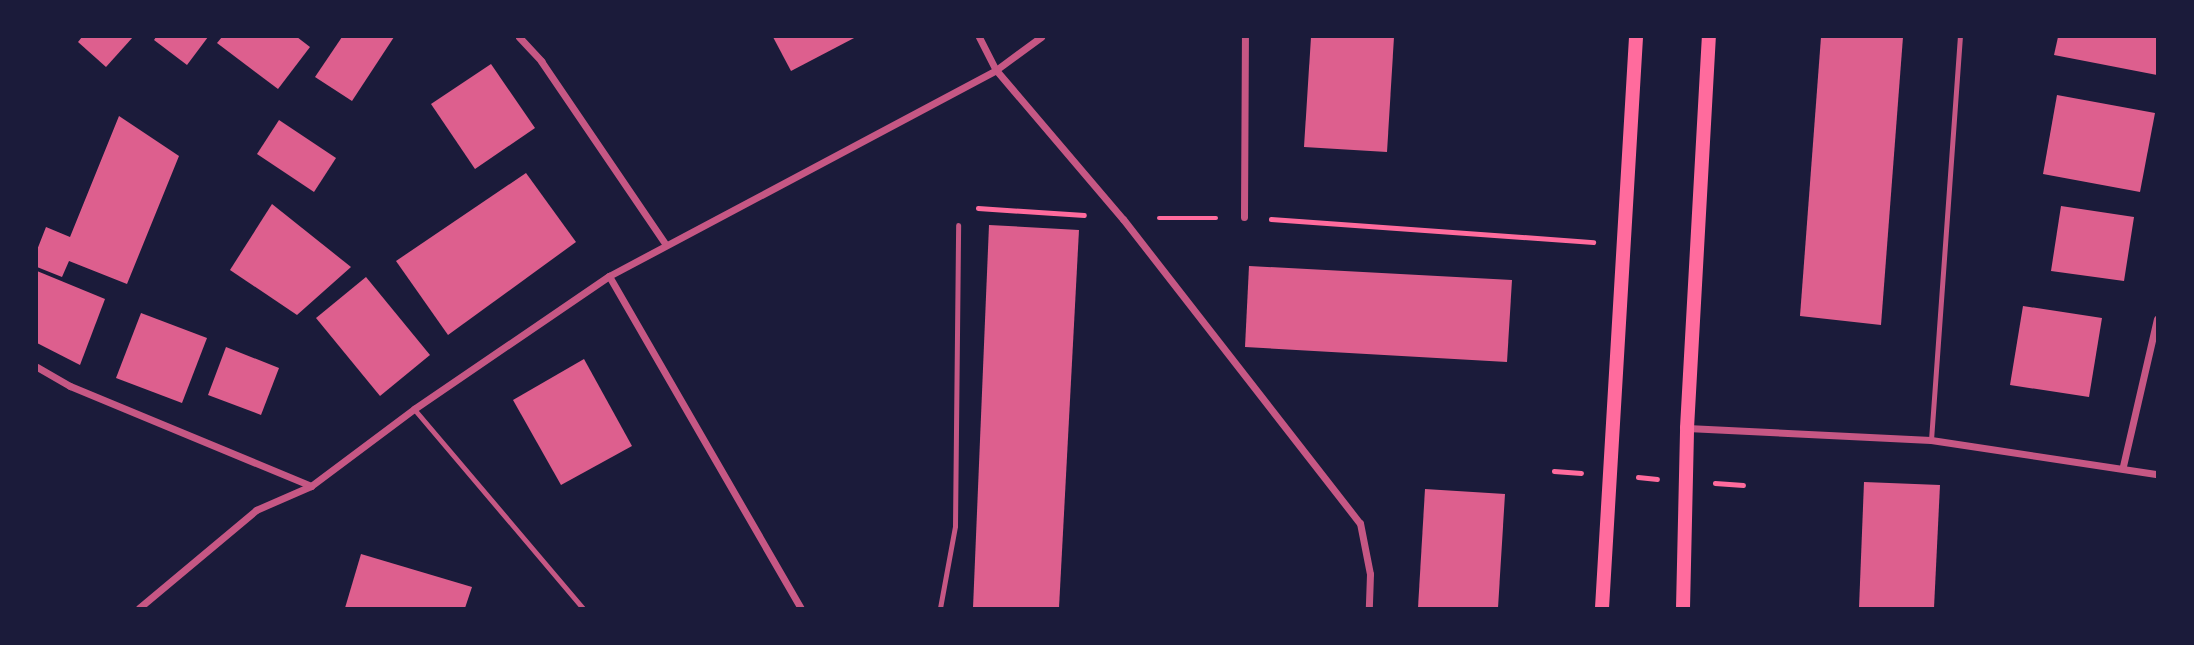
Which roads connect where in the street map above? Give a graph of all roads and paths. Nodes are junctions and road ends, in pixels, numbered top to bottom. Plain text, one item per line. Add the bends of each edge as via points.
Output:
1 (519, 37) edge
2 (979, 37) edge
3 (1041, 37) edge
4 (1245, 37) edge
5 (1636, 37) edge
6 (1709, 37) edge
7 (1960, 37) edge
8 (996, 70) junction
9 (1090, 215) dead end
10 (1158, 218) dead end
11 (1244, 218) junction
12 (958, 225) joint
13 (1622, 244) junction
14 (666, 245) junction
15 (609, 276) junction
16 (2157, 319) edge
17 (37, 367) edge
18 (414, 409) junction
19 (1688, 428) junction
20 (1931, 440) junction
21 (2123, 466) junction
22 (1553, 471) dead end
23 (2157, 474) edge
24 (1609, 475) junction
25 (1685, 481) junction
26 (1743, 485) dead end
27 (311, 486) junction
28 (139, 608) edge
29 (583, 608) edge
30 (801, 608) edge
31 (940, 608) edge
32 (1370, 608) edge
33 (1602, 608) edge
34 (1683, 608) edge

1 - 14 street via 541,61
2 - 8 street
3 - 8 street
4 - 11 street
5 - 13 main road
6 - 19 main road
7 - 20 lane
8 - 14 street
8 - 32 street via 1123,219 1360,523 1370,574
9 - 12 path via 981,206
10 - 11 path
11 - 13 path
12 - 31 lane via 955,526
13 - 24 main road
14 - 15 street
15 - 18 street
15 - 30 street
16 - 21 street
17 - 27 street via 70,386
18 - 27 street
18 - 29 lane
19 - 20 street
19 - 25 main road
20 - 21 street
21 - 23 street
22 - 24 path
24 - 25 path
24 - 33 main road
25 - 26 path
25 - 34 main road
27 - 28 street via 256,510

